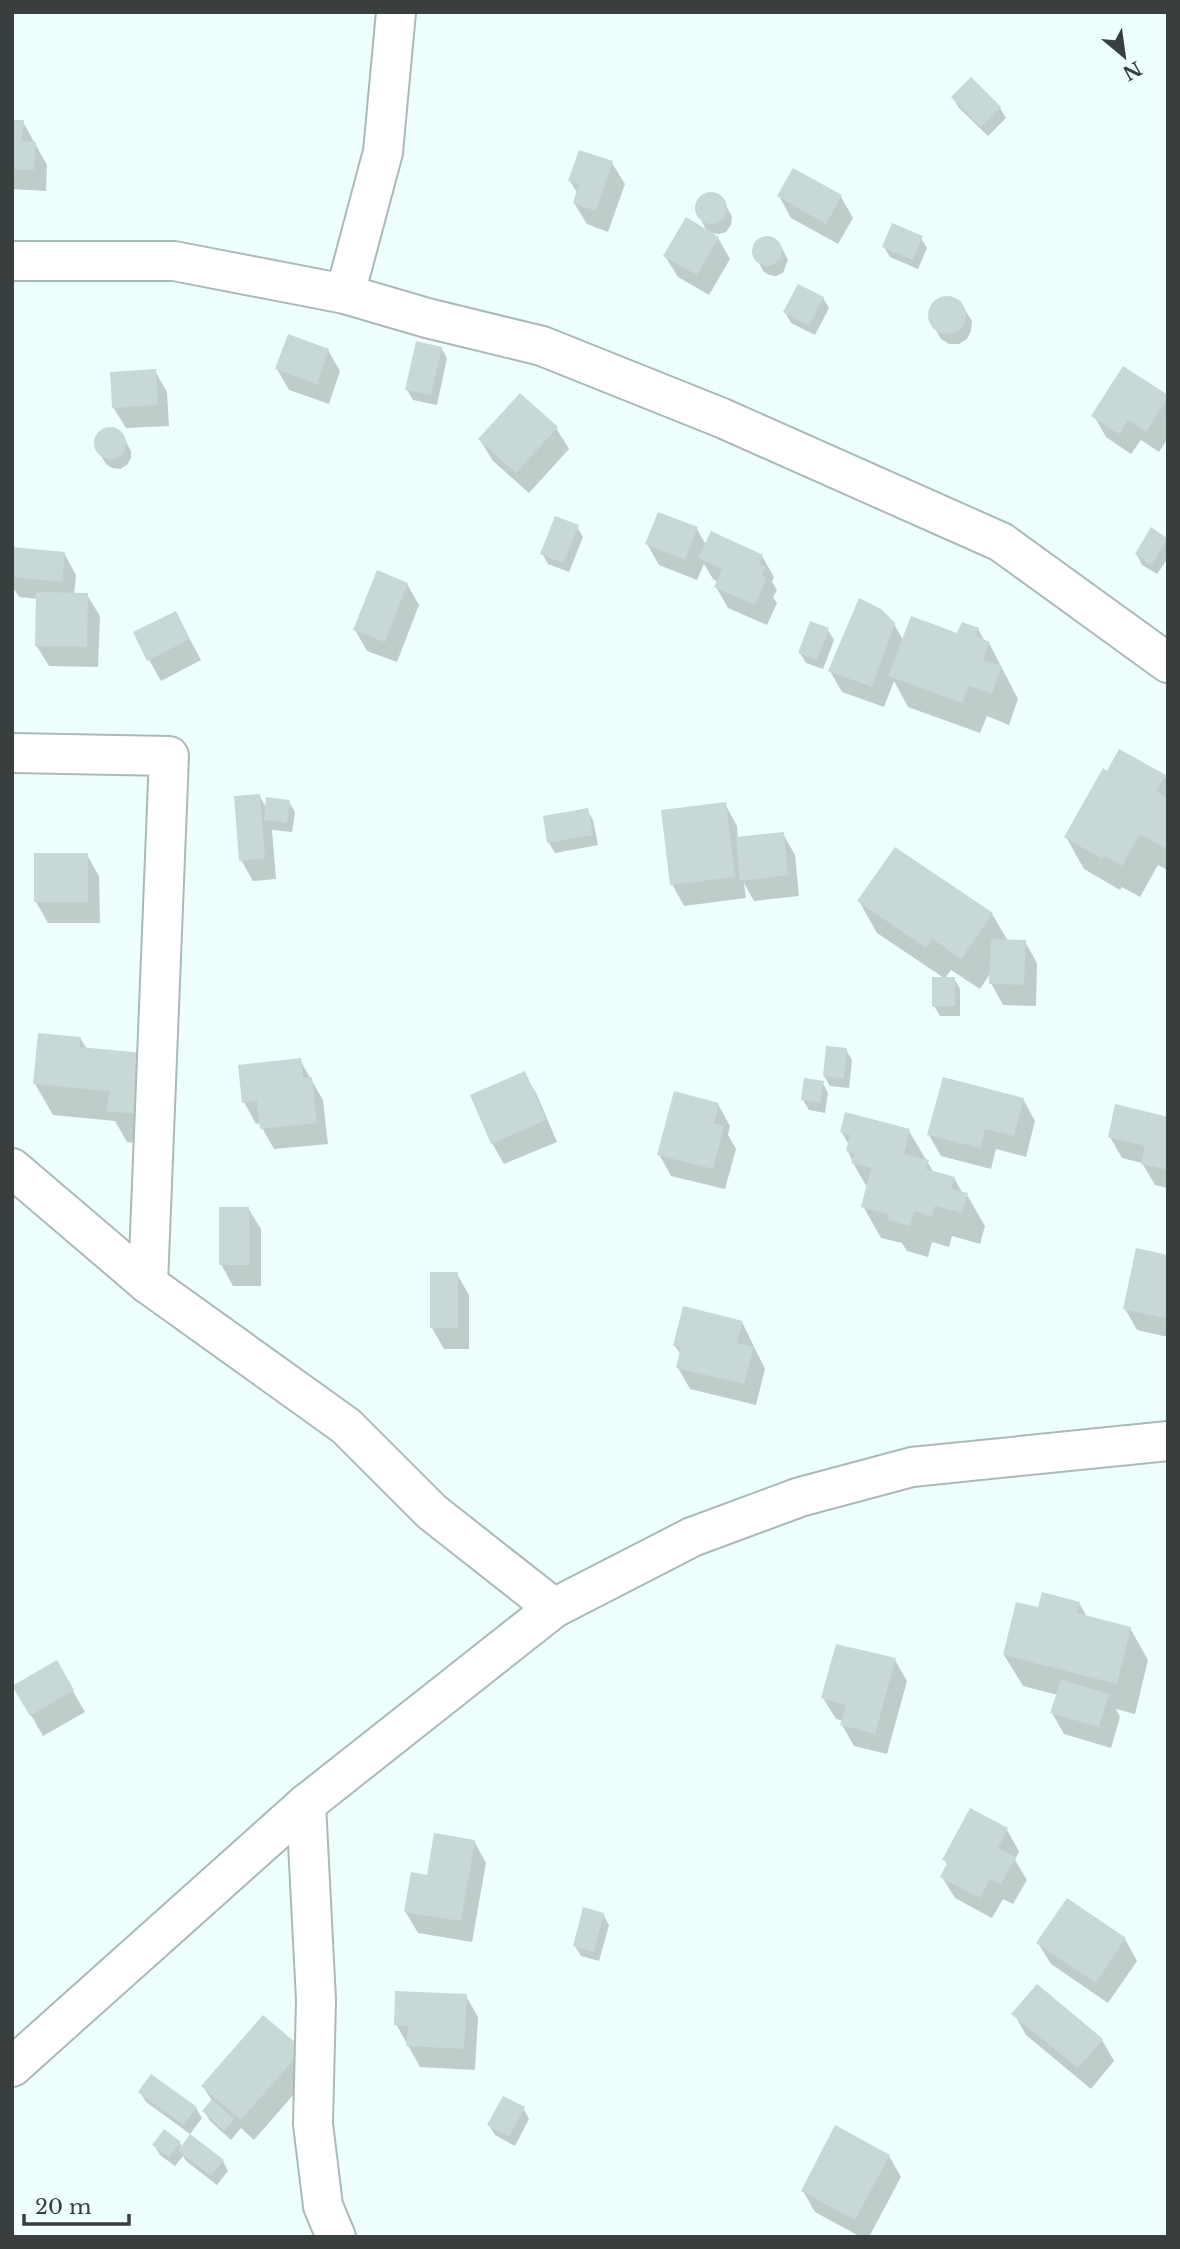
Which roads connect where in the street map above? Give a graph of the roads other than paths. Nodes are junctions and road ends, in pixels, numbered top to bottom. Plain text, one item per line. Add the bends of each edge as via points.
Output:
1 (396, 12) edge
2 (12, 261) edge
3 (345, 295) junction
4 (1166, 655) edge
5 (12, 753) edge
6 (12, 1168) edge
7 (148, 1284) junction
8 (1168, 1441) edge
9 (554, 1608) junction
10 (306, 1804) junction
11 (12, 2067) edge
12 (336, 2237) edge

1 - 3 street via 383,152
2 - 3 street via 174,261
3 - 4 street via 542,346 722,418 1001,542
5 - 7 street via 169,756
6 - 7 street
7 - 9 street via 346,1426 432,1512
8 - 9 street via 912,1467 800,1497 692,1537
9 - 10 street
10 - 11 street
10 - 12 street via 316,2000 313,2124 323,2206

